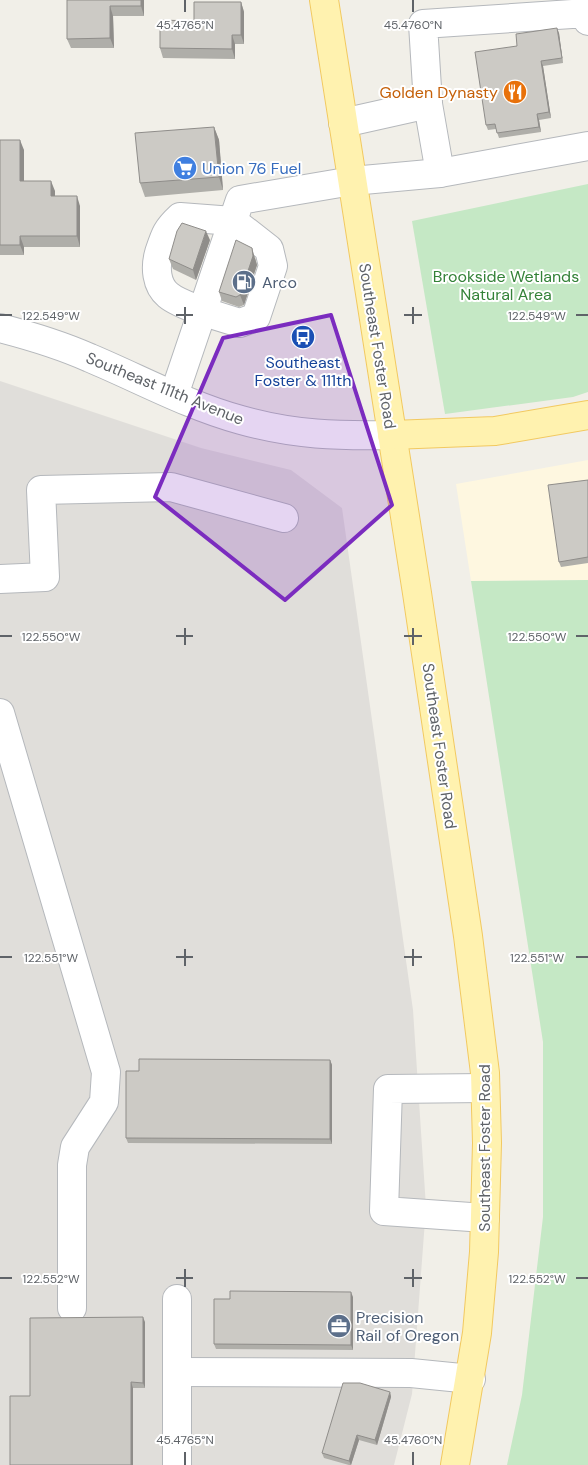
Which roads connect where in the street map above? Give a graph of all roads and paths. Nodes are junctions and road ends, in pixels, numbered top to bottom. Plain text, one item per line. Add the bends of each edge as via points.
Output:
1 (324, 0) edge
2 (588, 21) edge
3 (428, 104) junction
4 (343, 123) junction
5 (588, 146) edge
6 (440, 173) junction
7 (352, 181) junction
8 (233, 221) junction
9 (202, 311) junction
10 (0, 328) edge
11 (174, 395) junction
12 (588, 415) edge
13 (392, 435) junction
14 (284, 518) dead end
15 (0, 579) edge
16 (0, 713) edge
17 (485, 1088) junction
18 (485, 1218) junction
19 (177, 1299) dead end
20 (72, 1308) dead end
21 (177, 1372) junction
22 (471, 1379) junction
23 (177, 1465) edge
24 (455, 1465) edge

1 - 4 main road, Southeast Foster Road
2 - 3 street via 587,13 423,24
3 - 4 street
3 - 6 street
4 - 7 main road, Southeast Foster Road
5 - 6 street
6 - 7 street
7 - 8 street via 240,200
7 - 13 main road, Southeast Foster Road
8 - 9 street
8 - 9 street via 269,248 273,266 256,317 240,323
8 - 9 street via 180,217 166,230 156,265 159,282 168,295
9 - 11 street
10 - 11 street, Southeast 111th Avenue via 35,337 90,358
11 - 13 street, Southeast 111th Avenue via 240,420 290,432 331,436
12 - 13 main road via 495,431
13 - 17 main road, Southeast Foster Road via 480,1020
14 - 15 street via 170,487 42,490 45,577
16 - 20 street via 106,1072 104,1102 75,1147 72,1165
17 - 18 main road, Southeast Foster Road
17 - 18 street via 388,1090 384,1212
18 - 22 main road, Southeast Foster Road
19 - 21 street
21 - 22 street via 410,1373
21 - 23 street
22 - 24 main road, Southeast Foster Road

